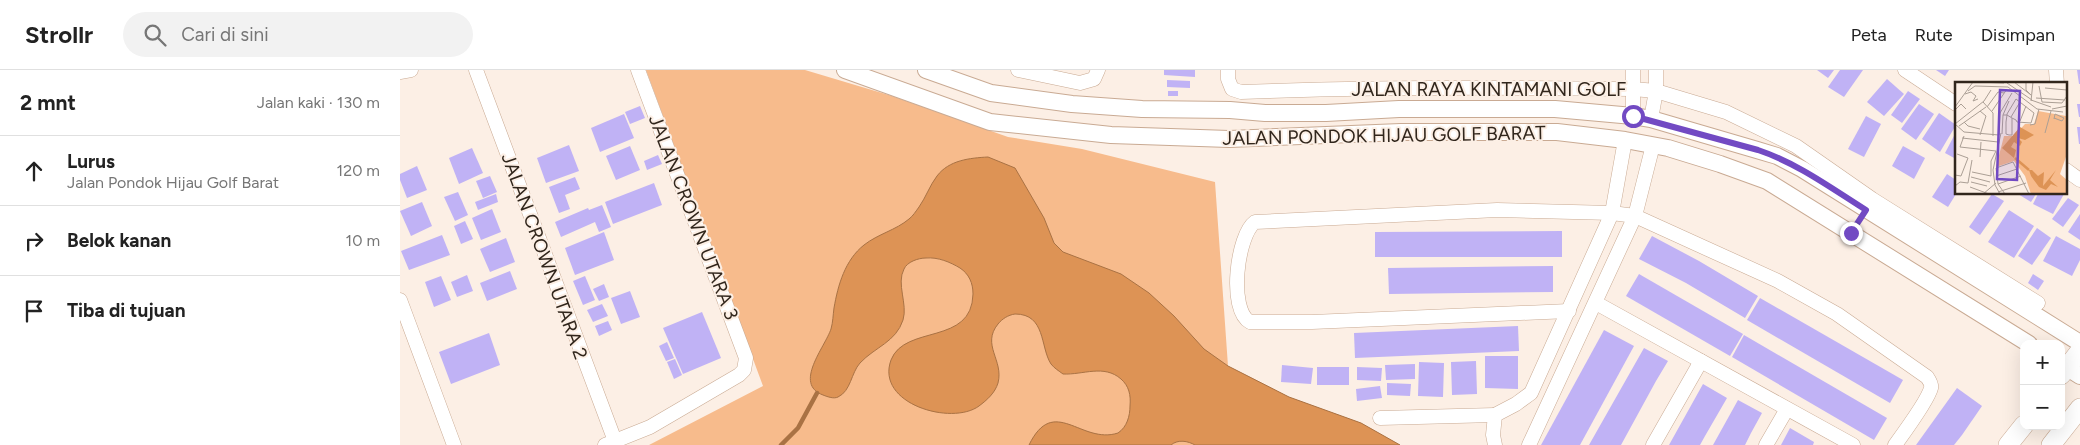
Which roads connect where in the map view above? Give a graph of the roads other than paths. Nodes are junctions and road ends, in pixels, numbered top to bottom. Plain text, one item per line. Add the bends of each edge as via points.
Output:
1 (410, 70) edge
2 (476, 70) edge
3 (638, 70) edge
4 (845, 70) edge
5 (926, 70) edge
6 (1018, 70) edge
7 (1098, 70) edge
8 (1228, 70) edge
9 (1633, 70) edge
10 (1656, 70) edge
11 (1905, 70) edge
12 (400, 72) edge
13 (1633, 89) junction
14 (1656, 92) junction
15 (991, 93) junction
16 (1955, 103) edge
17 (1399, 109) junction
18 (1633, 116) junction
19 (1651, 119) junction
20 (990, 122) junction
21 (1400, 132) junction
22 (1625, 140) junction
23 (1653, 145) junction
24 (2068, 171) edge
25 (2080, 180) edge
26 (1866, 210) junction
27 (1612, 213) junction
28 (1636, 216) junction
29 (1851, 233) junction
30 (400, 300) edge
31 (1596, 303) junction
32 (2038, 304) dead end
33 (1569, 311) junction
34 (2023, 340) edge
35 (2080, 344) edge
36 (2080, 351) edge
37 (1701, 361) junction
38 (2067, 370) edge
39 (2080, 408) edge
40 (1787, 409) junction
41 (1495, 415) junction
42 (1380, 418) dead end
43 (2020, 429) edge
44 (610, 443) edge
45 (454, 445) edge
46 (1495, 445) edge
47 (1529, 445) edge
48 (1653, 445) edge
49 (1766, 445) edge
50 (1853, 445) edge
51 (1895, 445) edge
52 (2008, 445) edge
53 (2051, 445) edge

1 - 12 street
2 - 44 street, JALAN CROWN UTARA 2
3 - 44 street, JALAN CROWN UTARA 3 via 745,352 746,365 739,375 650,427
4 - 20 street, JALAN PONDOK HIJAU GOLF BARAT
5 - 15 street, JALAN PONDOK HIJAU GOLF BARAT
6 - 7 street via 1080,83 1094,79
8 - 13 street, JALAN RAYA KINTAMANI GOLF via 1232,89 1241,92 1461,86
9 - 13 street
10 - 14 street
11 - 16 street
13 - 14 street, JALAN RAYA KINTAMANI GOLF
13 - 18 street
14 - 19 street
14 - 32 street, JALAN RAYA KINTAMANI GOLF via 1726,112 1796,146
15 - 17 street, JALAN PONDOK HIJAU GOLF BARAT via 1142,109 1326,113
15 - 20 street
17 - 18 street, JALAN PONDOK HIJAU GOLF BARAT via 1555,109
17 - 21 street
18 - 19 street, JALAN PONDOK HIJAU GOLF BARAT
19 - 26 street, JALAN PONDOK HIJAU GOLF BARAT via 1777,156
20 - 21 street, JALAN PONDOK HIJAU GOLF BARAT via 1111,135 1229,139
21 - 22 street, JALAN PONDOK HIJAU GOLF BARAT via 1556,132
22 - 23 street, JALAN PONDOK HIJAU GOLF BARAT
22 - 27 street
23 - 28 street
23 - 29 street, JALAN PONDOK HIJAU GOLF BARAT via 1767,181
24 - 25 street
26 - 29 street
26 - 35 street, JALAN PONDOK HIJAU GOLF BARAT
27 - 28 street
27 - 33 street
27 - 33 street via 1497,210 1256,222 1247,231 1239,263 1237,286 1240,304 1250,322
28 - 31 street
28 - 51 street via 1778,281 1837,314 1927,377 1930,391
29 - 34 street, JALAN PONDOK HIJAU GOLF BARAT
30 - 45 street
31 - 37 street
31 - 47 street
33 - 41 street via 1531,393
36 - 38 main road
37 - 40 street
37 - 48 street
39 - 53 main road
40 - 49 street
40 - 50 street
41 - 42 street
41 - 46 street via 1492,435
43 - 52 main road

